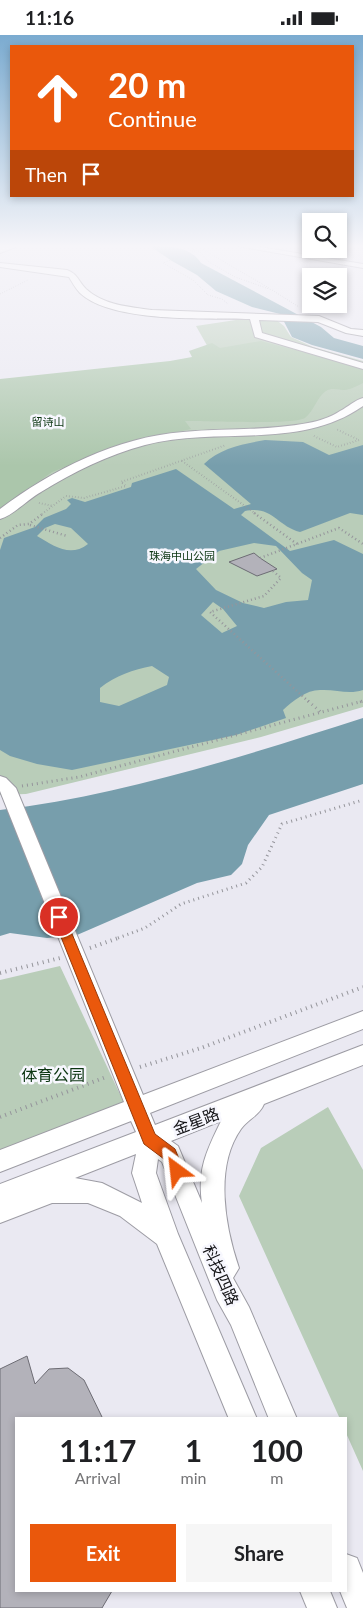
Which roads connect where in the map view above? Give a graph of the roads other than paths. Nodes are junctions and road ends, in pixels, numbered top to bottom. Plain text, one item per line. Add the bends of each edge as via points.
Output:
1 (255, 319) edge
2 (321, 319) edge
3 (363, 333) edge
4 (363, 366) edge
5 (363, 401) edge
6 (0, 515) edge
7 (4, 785) edge
8 (363, 1020) edge
9 (363, 1055) edge
10 (265, 1094) junction
11 (136, 1107) junction
12 (150, 1139) junction
13 (0, 1161) edge
14 (0, 1196) edge
15 (0, 1211) edge
16 (166, 1236) junction
17 (240, 1316) junction
18 (242, 1417) edge
19 (282, 1417) edge
20 (347, 1571) edge
21 (315, 1592) edge
22 (322, 1608) edge
23 (363, 1608) edge

1 - 4 street via 258,335
2 - 3 street
5 - 6 street via 334,418 298,427 160,439 136,445 76,469 20,499
7 - 11 street, 科技四路
8 - 11 street
9 - 10 street, 金星路
10 - 12 street, 金星路
10 - 17 street via 234,1121 216,1156 211,1183 221,1252
11 - 12 street, 科技四路
11 - 13 street
12 - 14 street, 金星路
12 - 16 street via 144,1173
12 - 17 street, 科技四路 via 170,1154 226,1291
15 - 16 street via 58,1190 84,1191 114,1199 142,1214
16 - 18 street
17 - 19 street, 科技四路
20 - 23 street
21 - 22 street

